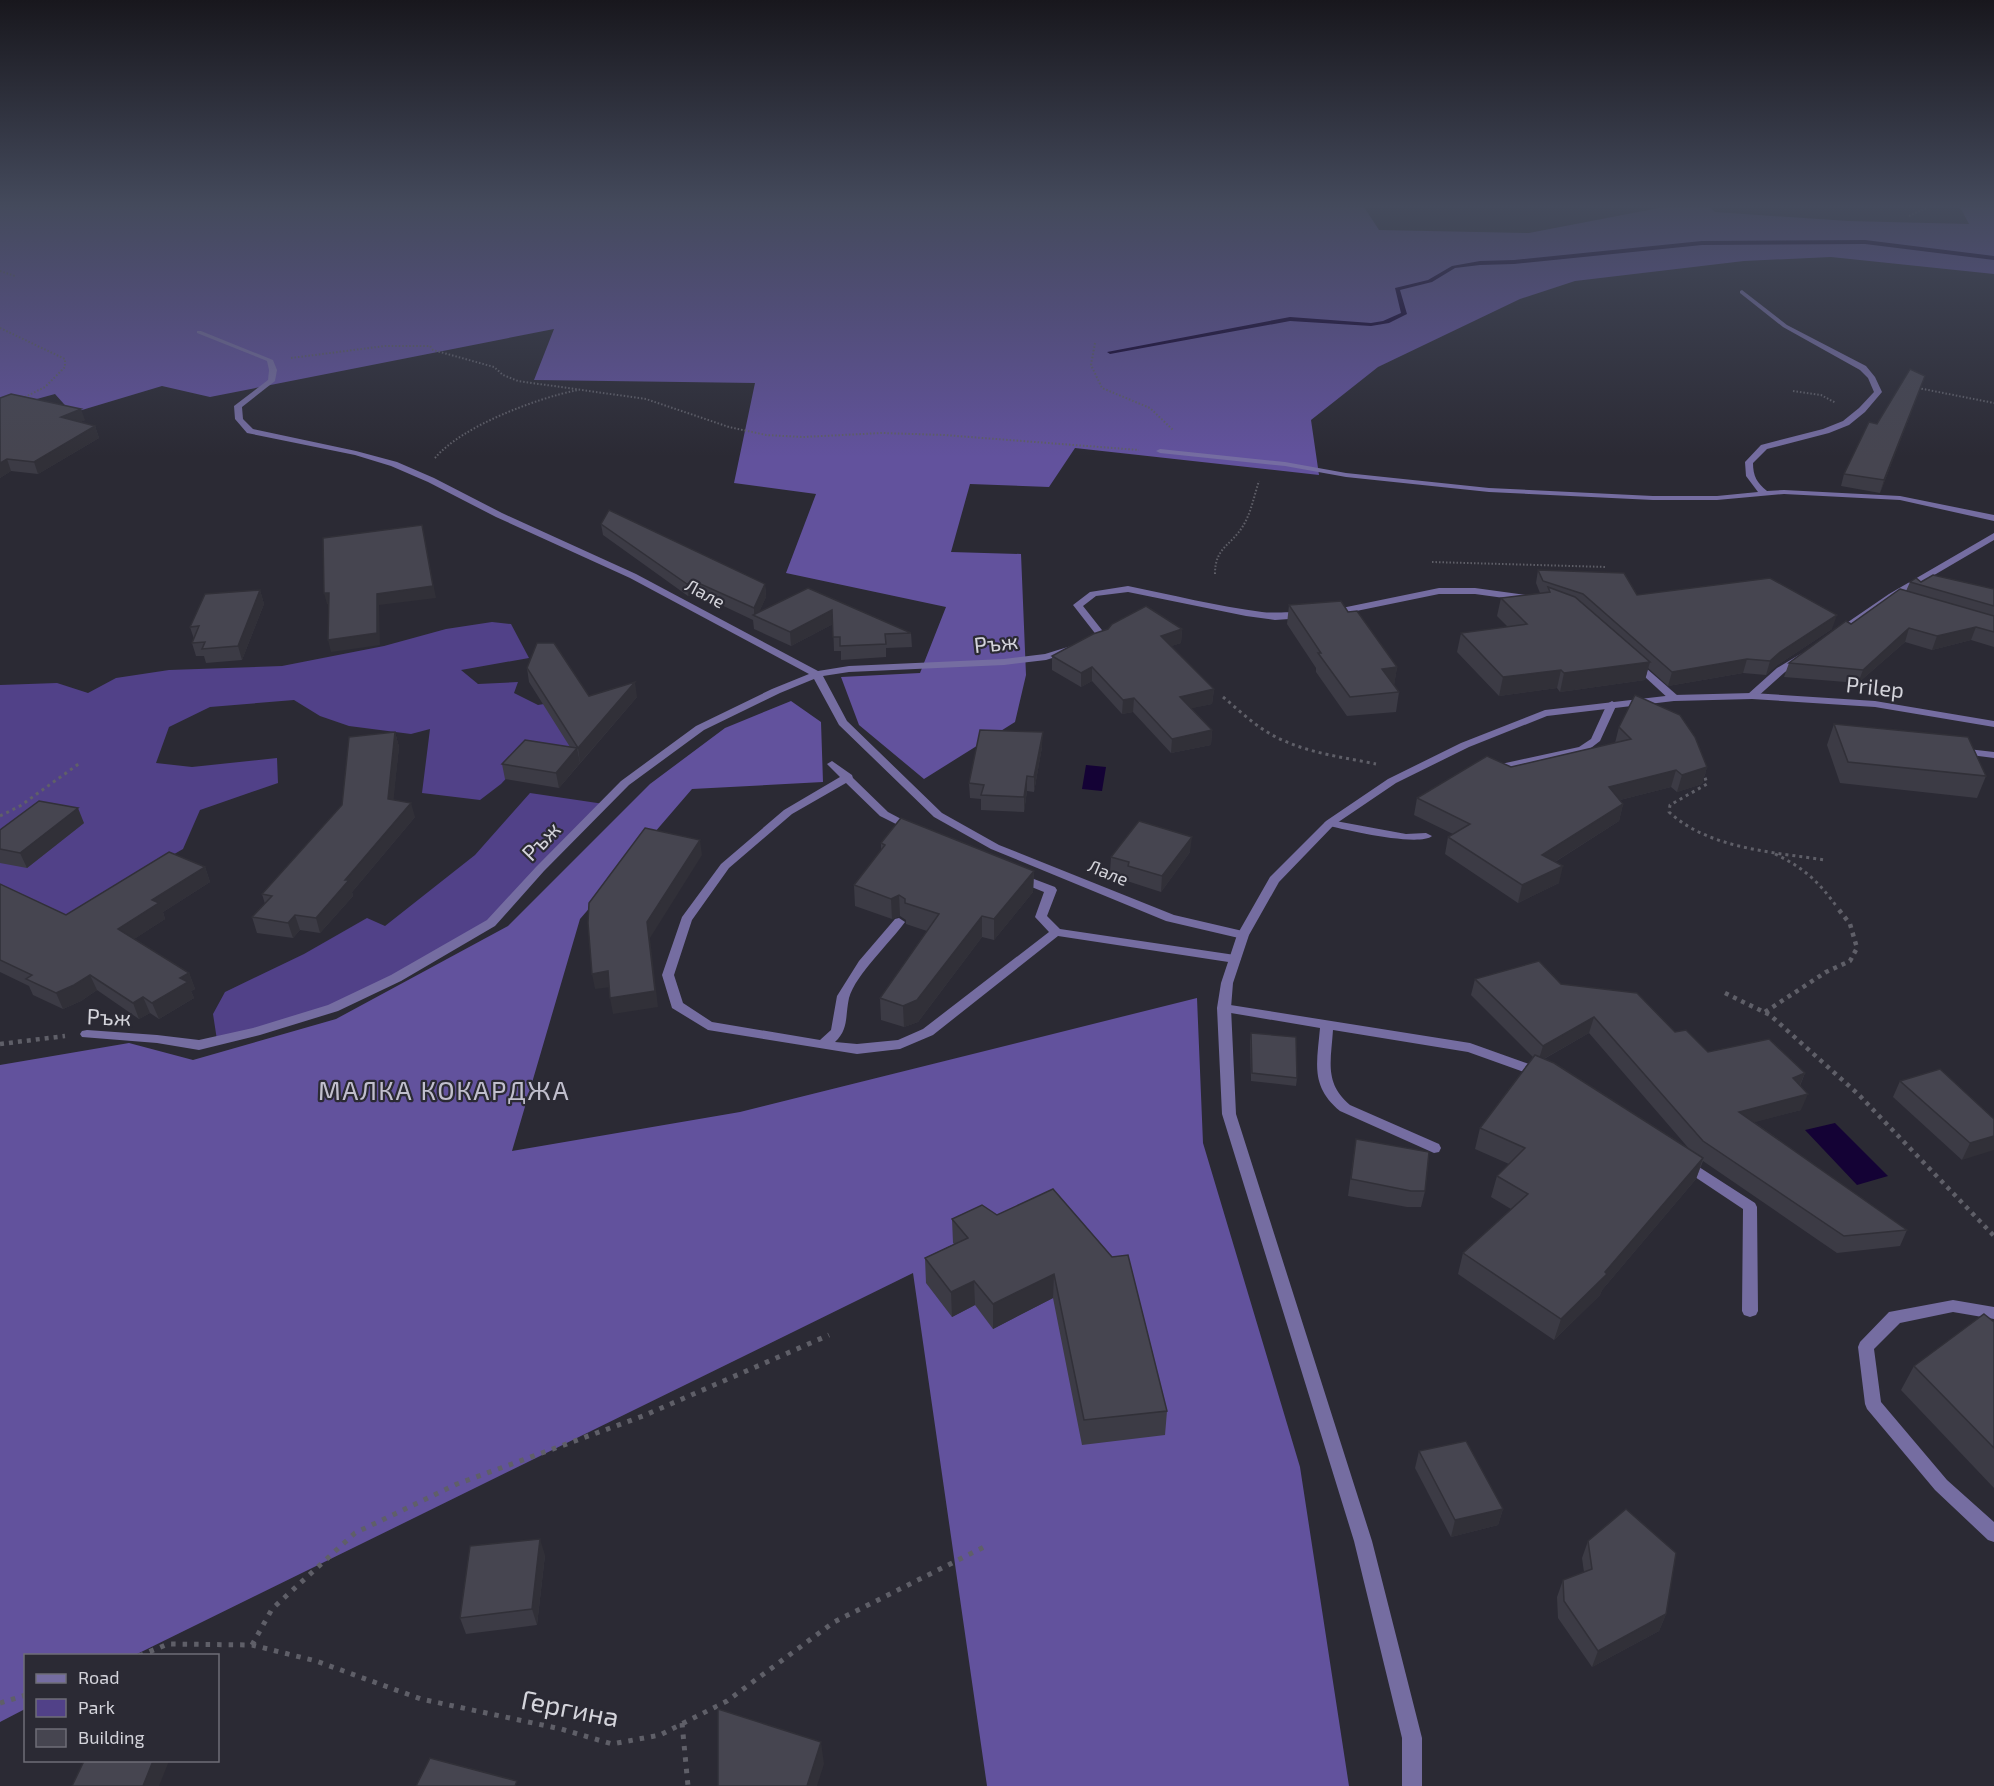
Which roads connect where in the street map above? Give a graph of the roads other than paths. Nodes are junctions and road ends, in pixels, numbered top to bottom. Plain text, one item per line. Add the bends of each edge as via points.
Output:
1 (1742, 292) dead end
2 (199, 332) dead end
3 (1160, 452) road end
4 (1764, 493) junction
5 (1994, 518) edge
6 (1994, 536) edge
7 (1892, 596) junction
8 (1904, 599) edge
9 (1549, 601) edge
10 (1827, 639) edge
11 (1809, 651) edge
12 (1629, 658) edge
13 (817, 674) junction
14 (1752, 696) junction
15 (1674, 698) junction
16 (1612, 704) junction
17 (1994, 723) edge
18 (1952, 750) edge
19 (1994, 755) edge
20 (832, 764) dead end
21 (1501, 767) edge
22 (848, 777) junction
23 (1330, 823) junction
24 (924, 834) edge
25 (1426, 836) dead end
26 (1007, 872) edge
27 (899, 922) edge
28 (1056, 932) junction
29 (1243, 935) junction
30 (1235, 959) junction
31 (1224, 1008) junction
32 (1327, 1025) junction
33 (87, 1034) road end
34 (823, 1045) junction
35 (1556, 1079) edge
36 (1434, 1148) dead end
37 (1671, 1153) edge
38 (1750, 1311) dead end
39 (1994, 1313) edge
40 (1994, 1534) edge
41 (1412, 1786) edge

1 - 4 street via 1785,326 1863,368 1878,392 1846,423 1764,447 1749,462 1748,473
2 - 13 street, Лале via 270,360 271,381 238,406 239,419 250,431 356,453 426,477 633,576
3 - 4 street via 1489,490 1653,498
4 - 5 street via 1900,498
6 - 7 street
7 - 8 street
7 - 10 street
9 - 13 street, Ръж via 1474,591 1439,591 1328,614 1275,617 1128,589 1093,594 1078,605 1094,642 1046,657
11 - 14 street
12 - 15 street
13 - 29 street, Лале via 843,723 938,815 995,847 1170,918
13 - 33 street, Ръж via 700,728 625,783 491,923 396,978 333,1008 199,1045
14 - 15 street, Prilep
14 - 17 street, Prilep via 1875,704
15 - 16 street, Prilep
16 - 21 street via 1595,741 1583,749
16 - 23 street, Prilep via 1545,713 1465,745 1392,781
18 - 19 street
20 - 22 street
22 - 24 street via 884,814
22 - 34 street via 788,812 725,866 686,920 668,975 677,1005 708,1026
23 - 25 street via 1406,837
23 - 29 street, Prilep via 1274,880
26 - 28 street via 1051,890 1041,917
27 - 34 street via 862,964 843,996 837,1032
28 - 30 street
28 - 34 street via 928,1032 900,1044 857,1049
29 - 30 street, Prilep
30 - 31 street, Prilep
31 - 32 street
31 - 41 street, Prilep via 1229,1114 1363,1541 1412,1738
32 - 35 street via 1470,1048
32 - 36 street via 1324,1085 1332,1099
37 - 38 street via 1750,1207
39 - 40 street via 1953,1306 1895,1317 1866,1347 1873,1404 1941,1485

